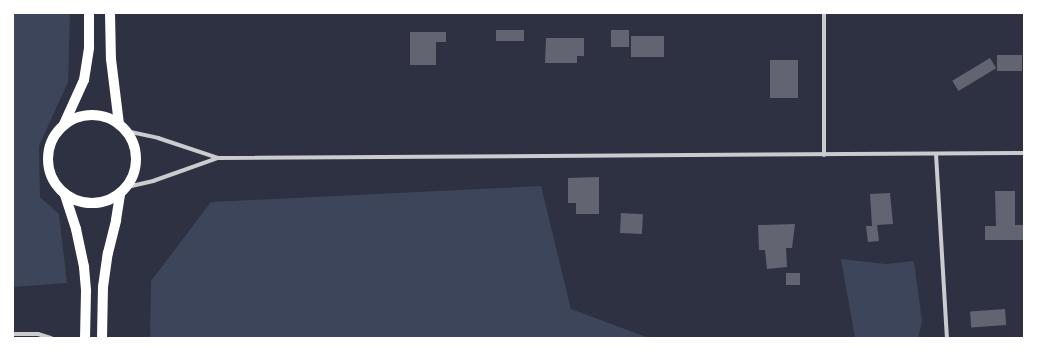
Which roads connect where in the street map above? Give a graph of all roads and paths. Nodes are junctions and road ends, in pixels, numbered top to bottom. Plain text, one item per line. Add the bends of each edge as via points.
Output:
1 (89, 13) edge
2 (110, 13) edge
3 (824, 13) edge
4 (64, 125) junction
5 (123, 127) junction
6 (1024, 153) edge
7 (936, 154) junction
8 (824, 155) junction
9 (218, 158) junction
10 (124, 190) junction
11 (65, 195) junction
12 (13, 334) edge
13 (51, 338) edge
14 (85, 338) edge
15 (102, 338) edge
16 (947, 338) edge

1 - 4 main road via 84,80
2 - 5 main road via 110,59
3 - 8 street
4 - 5 main road via 77,118 91,115 101,116
4 - 11 main road via 51,141 47,160 52,180
5 - 9 street
5 - 10 main road via 135,149 136,159 136,168
6 - 7 street
7 - 8 street
7 - 16 street
8 - 9 street
9 - 10 street
10 - 11 main road via 112,199 92,204 78,202
10 - 15 main road via 108,253 103,287
11 - 14 main road via 84,267
12 - 13 street via 38,334

